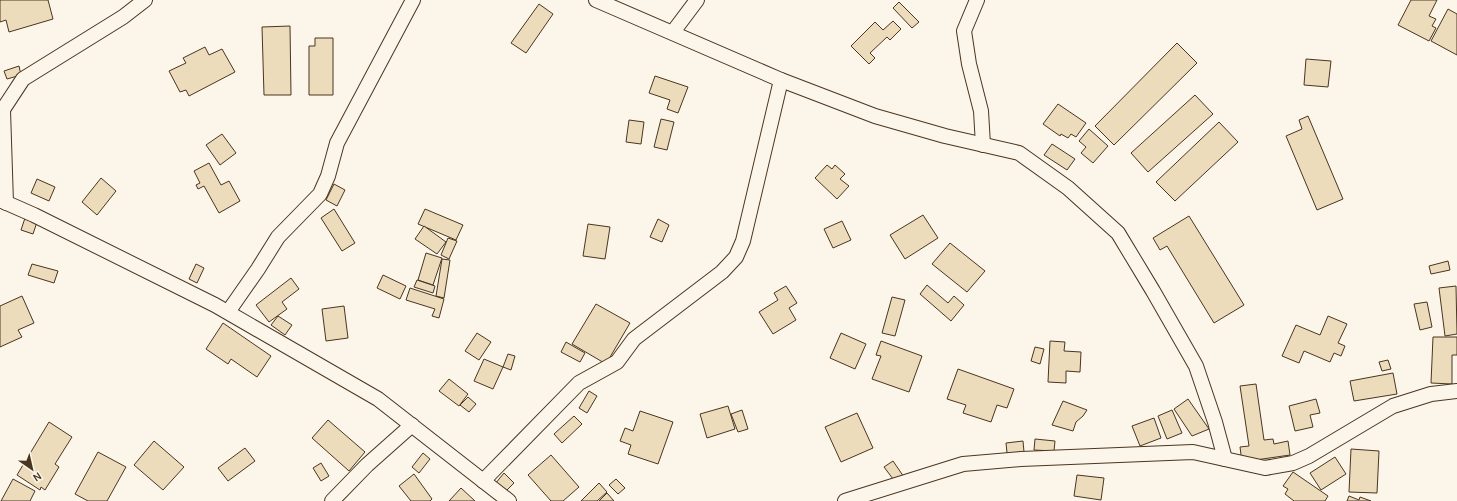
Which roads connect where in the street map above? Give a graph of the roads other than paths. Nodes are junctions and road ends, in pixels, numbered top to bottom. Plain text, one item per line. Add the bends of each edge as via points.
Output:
1 (145, 0) edge
2 (413, 0) edge
3 (596, 0) edge
4 (697, 0) edge
5 (977, 0) edge
6 (673, 32) junction
7 (781, 80) junction
8 (1, 112) edge
9 (983, 145) junction
10 (3, 201) edge
11 (228, 312) junction
12 (1457, 391) edge
13 (412, 425) junction
14 (1225, 459) junction
15 (483, 481) junction
16 (332, 501) edge
17 (509, 501) edge
18 (845, 501) edge

1 - 8 street via 123,17 23,80
2 - 11 street via 337,143 320,194 278,237
3 - 6 street
4 - 6 street
5 - 9 street via 964,31 981,111
6 - 7 street
7 - 9 street via 875,116
7 - 15 street via 743,241 736,257 722,272 634,339 617,362 579,383
8 - 10 street
9 - 14 street via 1018,153 1068,188 1118,232 1196,366 1216,422
10 - 11 street via 142,267
11 - 13 street via 378,399
12 - 14 street via 1431,394 1393,406 1293,463 1265,468
13 - 15 street
13 - 16 street
14 - 18 street via 1193,452 1074,456 963,464
15 - 17 street

